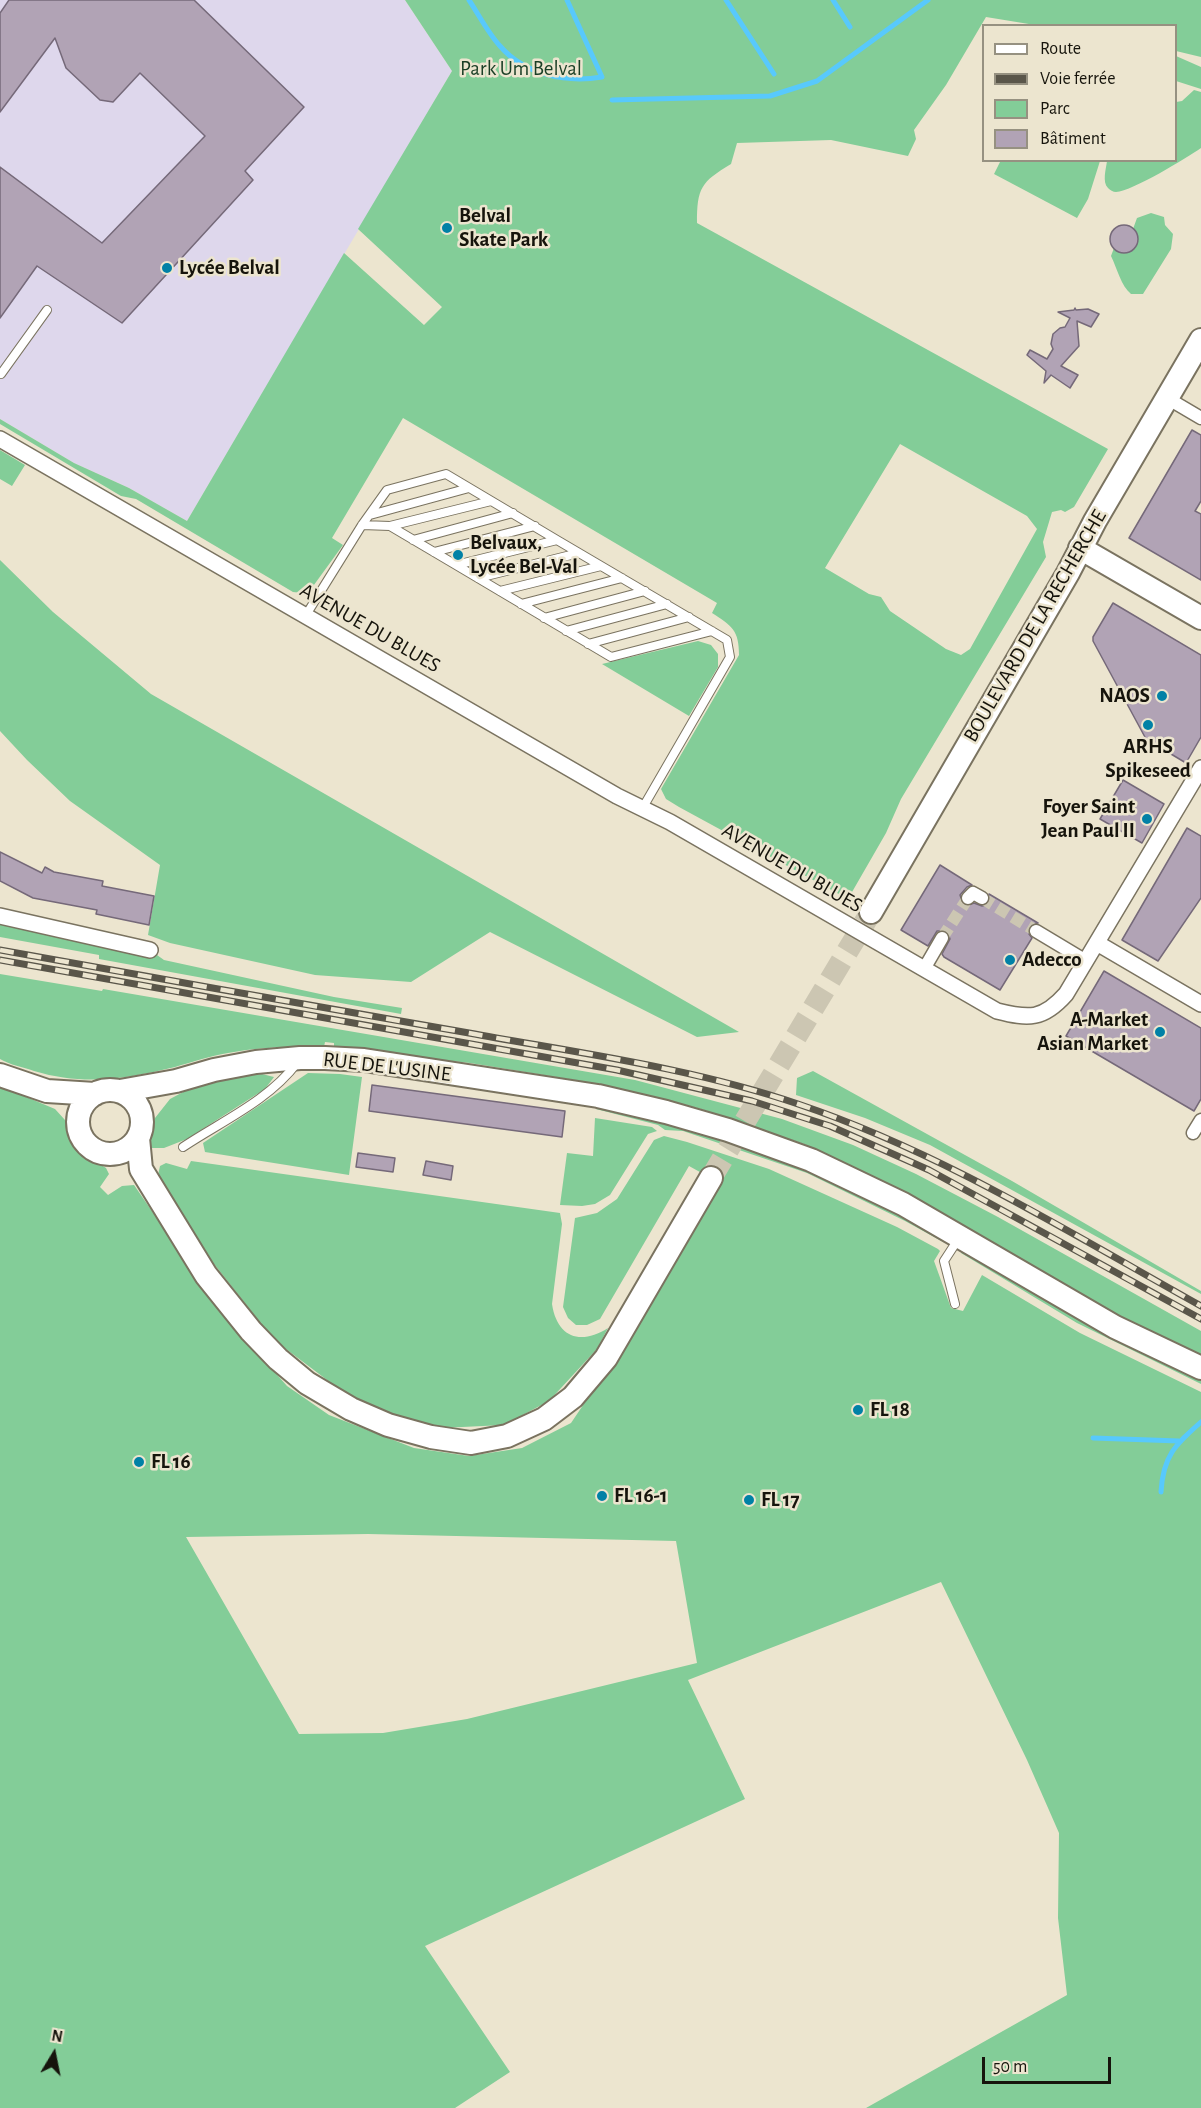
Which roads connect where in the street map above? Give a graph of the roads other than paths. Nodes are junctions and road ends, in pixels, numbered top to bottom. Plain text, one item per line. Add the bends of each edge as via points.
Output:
1 (47, 310) dead end
2 (1201, 340) edge
3 (1, 374) edge
4 (1167, 399) junction
5 (1201, 418) edge
6 (0, 439) edge
7 (469, 488) junction
8 (491, 501) junction
9 (513, 513) junction
10 (370, 514) junction
11 (362, 525) junction
12 (390, 526) junction
13 (535, 526) junction
14 (413, 540) junction
15 (557, 540) junction
16 (1080, 548) junction
17 (434, 552) junction
18 (579, 553) junction
19 (456, 565) junction
20 (601, 566) junction
21 (622, 578) junction
22 (478, 579) junction
23 (500, 591) junction
24 (645, 591) junction
25 (521, 604) junction
26 (666, 604) junction
27 (306, 615) junction
28 (544, 618) junction
29 (689, 618) junction
30 (1201, 618) edge
31 (566, 631) junction
32 (712, 631) junction
33 (588, 644) junction
34 (1201, 768) edge
35 (642, 809) junction
36 (968, 898) dead end
37 (982, 898) tunnel mouth
38 (871, 912) tunnel mouth
39 (0, 916) edge
40 (1036, 932) tunnel mouth
41 (942, 938) tunnel mouth
42 (1097, 943) junction
43 (150, 950) dead end
44 (1086, 961) junction
45 (924, 969) junction
46 (1201, 1004) edge
47 (300, 1058) junction
48 (0, 1075) edge
49 (176, 1081) junction
50 (47, 1091) junction
51 (120, 1091) junction
52 (95, 1094) junction
53 (78, 1117) junction
54 (1201, 1120) edge
55 (140, 1133) junction
56 (1193, 1133) dead end
57 (183, 1147) dead end
58 (115, 1154) junction
59 (141, 1170) junction
60 (711, 1178) tunnel mouth
61 (960, 1236) junction
62 (955, 1304) dead end
63 (1201, 1368) edge

1 - 3 lane
2 - 4 main road, BOULEVARD DE LA RECHERCHE
4 - 5 street
4 - 16 main road, BOULEVARD DE LA RECHERCHE
6 - 27 street, AVENUE DU BLUES
7 - 8 lane
7 - 10 lane
7 - 10 lane via 446,474 387,490
8 - 9 lane
8 - 12 lane
9 - 13 lane
9 - 14 lane
10 - 11 lane
11 - 12 lane
11 - 27 lane
12 - 14 lane
13 - 15 lane
13 - 17 lane
14 - 17 lane
15 - 18 lane
15 - 19 lane
16 - 30 main road
16 - 38 main road, BOULEVARD DE LA RECHERCHE
17 - 19 lane
18 - 20 lane
18 - 22 lane
19 - 22 lane
20 - 21 lane
20 - 23 lane
21 - 24 lane
21 - 25 lane
22 - 23 lane
23 - 25 lane
24 - 26 lane
24 - 28 lane
25 - 28 lane
26 - 29 lane
26 - 31 lane
27 - 35 street, AVENUE DU BLUES
28 - 31 lane
29 - 32 lane
29 - 33 lane
31 - 33 lane
32 - 33 lane via 611,657
32 - 35 lane via 727,640 730,657
34 - 42 street, AVENUE DU BLUES
35 - 45 street, AVENUE DU BLUES
36 - 37 street via 973,893
39 - 43 street
40 - 44 street
41 - 45 street
42 - 44 street, AVENUE DU BLUES
42 - 46 street
44 - 45 street, AVENUE DU BLUES via 1054,1008 1036,1016 997,1011
47 - 49 main road, RUE DE L'USINE via 256,1062
47 - 57 lane via 267,1094
47 - 61 main road, RUE DE L'USINE via 364,1060 598,1096 666,1112 812,1160
48 - 50 main road
49 - 51 main road, RUE DE L'USINE
49 - 55 main road via 157,1102
50 - 52 main road
50 - 53 main road
51 - 52 main road
51 - 55 main road via 138,1105 142,1116
52 - 53 main road
53 - 58 main road via 84,1141 103,1154
54 - 56 street
55 - 58 main road via 129,1149
55 - 59 main road
58 - 59 main road
59 - 60 main road via 206,1275 251,1331 307,1383 388,1425 471,1443 507,1436 544,1419 573,1397 606,1358
61 - 62 lane via 944,1261
61 - 63 main road, RUE DE L'USINE via 1115,1327

